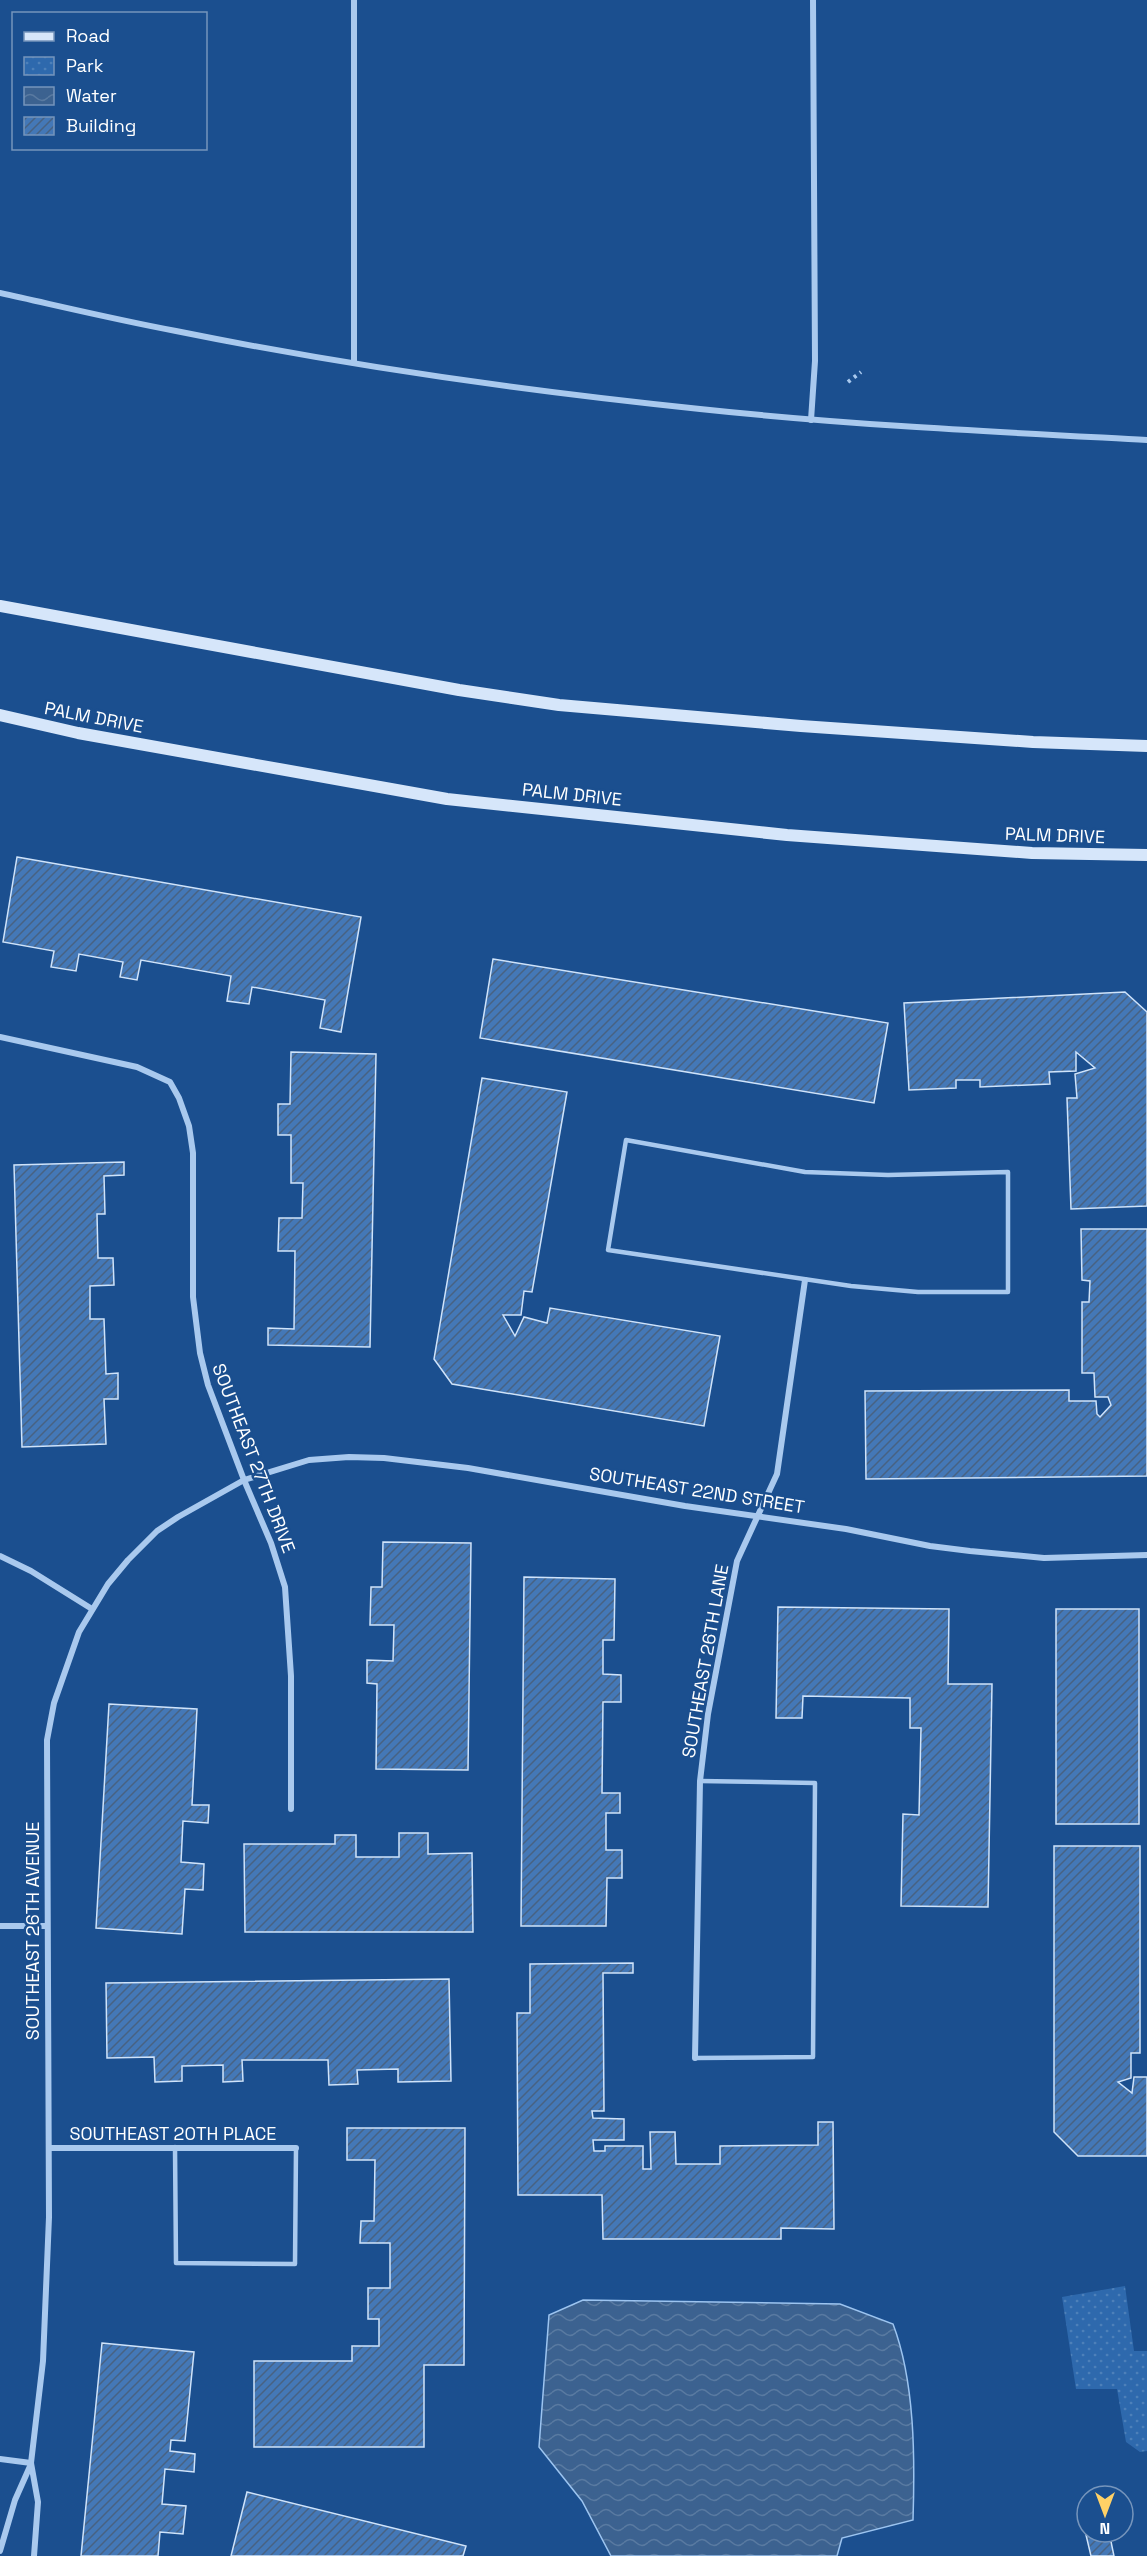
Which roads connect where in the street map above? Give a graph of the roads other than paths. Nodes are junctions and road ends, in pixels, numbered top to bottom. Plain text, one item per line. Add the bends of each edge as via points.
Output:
1 (354, 0) edge
2 (813, 0) edge
3 (0, 293) edge
4 (354, 363) junction
5 (812, 420) junction
6 (1147, 440) edge
7 (0, 606) edge
8 (0, 715) edge
9 (1147, 746) edge
10 (1147, 855) edge
11 (0, 1037) edge
12 (805, 1280) junction
13 (244, 1480) junction
14 (757, 1516) junction
15 (1147, 1555) edge
16 (0, 1556) edge
17 (92, 1609) junction
18 (700, 1781) junction
19 (291, 1809) dead end
20 (0, 1926) edge
21 (46, 1926) junction
22 (695, 2058) joint
23 (175, 2147) junction
24 (49, 2148) junction
25 (296, 2148) joint
26 (0, 2459) edge
27 (31, 2463) junction
28 (0, 2551) edge
29 (34, 2556) edge

1 - 4 street
2 - 5 street
3 - 4 street via 176,331
4 - 5 street via 581,395
5 - 6 street
7 - 9 main road via 559,705 812,727
8 - 10 main road, PALM DRIVE via 78,733 447,799 787,835 1032,853
11 - 13 street, SOUTHEAST 27TH DRIVE via 137,1067 170,1082 179,1098 193,1153 192,1268 197,1337 208,1385
12 - 12 lane via 918,1292 1008,1292 1008,1172 806,1172 626,1140 608,1250
12 - 14 street, SOUTHEAST 26TH LANE via 777,1474
13 - 14 street, SOUTHEAST 22ND STREET via 309,1460 384,1458 468,1468
13 - 17 street, SOUTHEAST 26TH AVENUE via 153,1535 118,1571
13 - 19 street, SOUTHEAST 27TH DRIVE via 272,1543 285,1587 291,1676
14 - 15 street, SOUTHEAST 22ND STREET via 1012,1556
14 - 18 street, SOUTHEAST 26TH LANE via 737,1561 726,1608
16 - 17 street
17 - 21 street, SOUTHEAST 26TH AVENUE via 66,1666 47,1740
18 - 22 street, SOUTHEAST 26TH LANE
18 - 22 lane via 815,1783 813,2057
20 - 21 street
21 - 24 street, SOUTHEAST 26TH AVENUE
23 - 24 street, SOUTHEAST 20TH PLACE
23 - 25 street, SOUTHEAST 20TH PLACE
23 - 25 lane via 176,2263 295,2264
24 - 27 street, SOUTHEAST 26TH AVENUE via 45,2331
26 - 27 street
27 - 28 street, SOUTHEAST 26TH AVENUE
27 - 29 street, SOUTHEAST 26TH AVENUE via 38,2502

